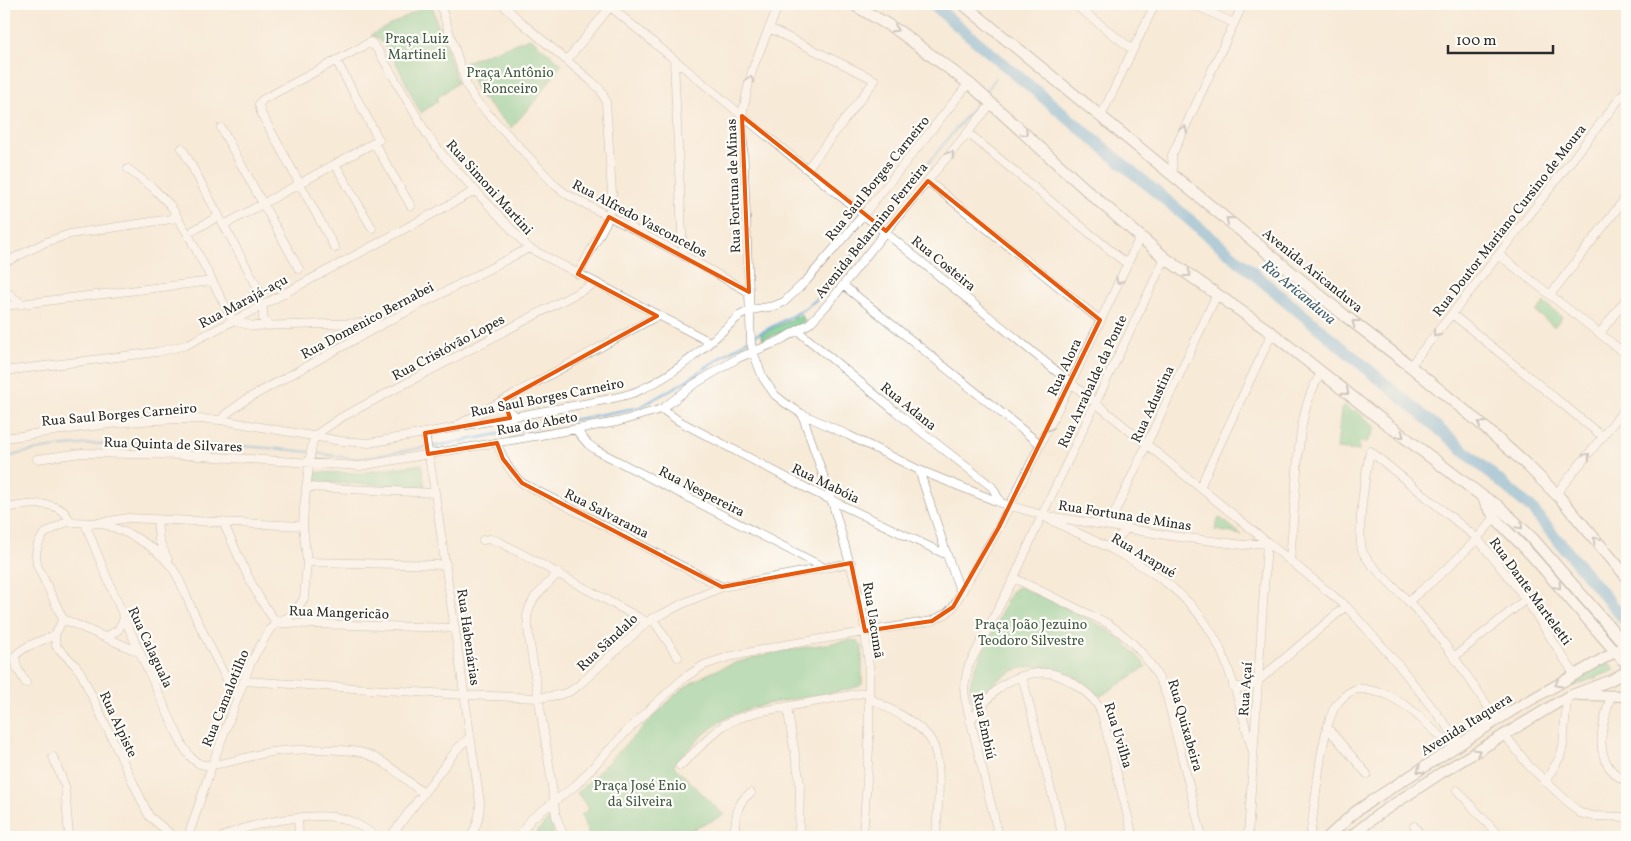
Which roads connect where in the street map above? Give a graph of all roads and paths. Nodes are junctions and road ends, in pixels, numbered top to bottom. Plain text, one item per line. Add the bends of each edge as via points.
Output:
1 (440, 4) edge
2 (502, 4) edge
3 (779, 4) edge
4 (853, 4) edge
5 (963, 4) edge
6 (1074, 4) edge
7 (1155, 4) edge
8 (1192, 4) edge
9 (1243, 4) edge
10 (608, 5) edge
11 (1234, 23) junction
12 (769, 28) junction
13 (1133, 50) junction
14 (336, 60) junction
15 (567, 60) junction
16 (674, 60) junction
17 (970, 84) junction
18 (1627, 89) edge
19 (990, 102) junction
20 (742, 116) junction
21 (1101, 116) junction
22 (221, 128) dead end
23 (968, 133) junction
24 (374, 143) junction
25 (182, 148) dead end
26 (335, 164) junction
27 (128, 169) dead end
28 (807, 169) junction
29 (1173, 175) junction
30 (928, 180) junction
31 (301, 183) junction
32 (475, 191) junction
33 (1627, 196) edge
34 (263, 204) junction
35 (411, 206) dead end
36 (219, 216) junction
37 (866, 216) junction
38 (609, 217) junction
39 (178, 218) junction
40 (224, 225) junction
41 (372, 228) dead end
42 (883, 229) junction
43 (194, 230) dead end
44 (1140, 238) junction
45 (335, 248) dead end
46 (529, 248) junction
47 (683, 255) junction
48 (1498, 255) junction
49 (1165, 258) junction
50 (4, 263) edge
51 (1127, 264) junction
52 (299, 269) dead end
53 (578, 274) junction
54 (212, 281) junction
55 (596, 283) junction
56 (843, 285) junction
57 (4, 290) edge
58 (259, 290) dead end
59 (749, 292) junction
60 (1217, 294) junction
61 (1550, 295) junction
62 (1627, 298) edge
63 (22, 304) junction
64 (263, 304) junction
65 (4, 306) edge
66 (751, 310) junction
67 (1452, 314) junction
68 (657, 316) junction
69 (1100, 320) junction
70 (233, 322) junction
71 (354, 324) junction
72 (381, 325) junction
73 (270, 326) junction
74 (798, 331) junction
75 (1272, 333) junction
76 (1600, 333) junction
77 (353, 341) junction
78 (710, 342) junction
79 (753, 352) junction
80 (1627, 355) edge
81 (1410, 366) junction
82 (4, 371) edge
83 (1322, 372) junction
84 (1071, 382) junction
85 (504, 400) junction
86 (1095, 403) junction
87 (1627, 406) edge
88 (662, 409) junction
89 (802, 414) junction
90 (516, 416) junction
91 (222, 420) junction
92 (452, 428) junction
93 (576, 430) junction
94 (425, 435) junction
95 (1603, 437) junction
96 (4, 438) edge
97 (313, 438) junction
98 (498, 443) junction
99 (1040, 444) junction
100 (1148, 444) junction
101 (428, 452) junction
102 (36, 458) dead end
103 (309, 461) junction
104 (919, 470) junction
105 (306, 487) junction
106 (1200, 487) junction
107 (435, 493) junction
108 (1556, 494) junction
109 (1482, 496) junction
110 (832, 501) junction
111 (1001, 503) junction
112 (1010, 506) junction
113 (4, 508) edge
114 (1042, 516) junction
115 (1494, 517) junction
116 (157, 520) junction
117 (71, 522) junction
118 (223, 522) junction
119 (85, 523) junction
120 (97, 523) junction
121 (1109, 525) junction
122 (303, 526) junction
123 (1127, 528) junction
124 (1478, 539) junction
125 (483, 540) dead end
126 (1267, 542) junction
127 (1118, 552) junction
128 (947, 555) junction
129 (1290, 560) junction
130 (307, 562) junction
131 (851, 563) junction
132 (446, 565) junction
133 (172, 566) junction
134 (823, 568) junction
135 (558, 573) junction
136 (1627, 577) edge
137 (1014, 578) junction
138 (722, 587) junction
139 (962, 594) junction
140 (1526, 599) junction
141 (1408, 601) junction
142 (1346, 606) junction
143 (63, 619) junction
144 (124, 619) junction
145 (650, 620) junction
146 (277, 623) junction
147 (455, 628) junction
148 (865, 631) junction
149 (55, 635) junction
150 (106, 637) junction
151 (1627, 646) edge
152 (139, 652) junction
153 (1616, 652) junction
154 (678, 657) dead end
155 (1454, 657) junction
156 (1627, 665) edge
157 (1627, 671) edge
158 (1574, 674) junction
159 (1022, 676) junction
160 (244, 681) junction
161 (1258, 681) junction
162 (26, 683) dead end
163 (1233, 686) junction
164 (464, 695) junction
165 (869, 695) junction
166 (1611, 695) junction
167 (1570, 696) junction
168 (1627, 696) edge
169 (237, 697) junction
170 (538, 698) junction
171 (787, 707) junction
172 (1497, 720) junction
173 (970, 721) junction
174 (1327, 727) junction
175 (1505, 735) junction
176 (470, 737) junction
177 (1460, 744) junction
178 (1253, 752) junction
179 (52, 757) dead end
180 (212, 765) junction
181 (680, 766) dead end
182 (1367, 774) dead end
183 (1627, 781) edge
184 (1545, 782) junction
185 (1457, 790) dead end
186 (423, 793) junction
187 (751, 793) dead end
188 (554, 804) junction
189 (1627, 817) edge
190 (298, 818) junction
191 (1414, 826) dead end
192 (69, 837) edge
193 (174, 837) edge
194 (188, 837) edge
195 (222, 837) edge
196 (299, 837) edge
197 (376, 837) edge
198 (390, 837) edge
199 (470, 837) edge
200 (519, 837) edge
201 (564, 837) edge
202 (734, 837) edge
203 (799, 837) edge
204 (864, 837) edge
205 (936, 837) edge
206 (999, 837) edge
207 (1063, 837) edge
208 (1133, 837) edge
209 (1202, 837) edge
210 (1248, 837) edge
211 (1310, 837) edge
212 (1328, 837) edge
213 (1350, 837) edge
214 (1422, 837) edge
215 (1500, 837) edge

1 - 38 street, Rua Alfredo Vasconcelos via 467,86 475,100 556,186
2 - 15 street
3 - 12 street, Rua Fortuna de Minas
4 -> 17 highway via 900,32
5 - 21 highway, Avenida Aricanduva
6 - 13 street
7 - 13 street
8 - 11 street
9 - 11 street
10 - 15 street
10 - 16 street, Rua Costeira
29 -> 11 street via 1172,155
20 -> 12 street, Rua Fortuna de Minas via 754,65
12 - 28 street via 875,81
13 - 21 street
14 - 24 street via 379,137 380,140
14 - 31 street via 259,104
14 - 32 street, Rua Simoni Martini via 370,42 375,44 428,136
15 - 38 street via 600,90 606,102 612,193
16 - 20 street, Rua Costeira
16 - 47 street
17 - 19 highway
17 - 37 street, Rua Saul Borges Carneiro
18 - 48 street, Rua Doutor Mariano Cursino de Moura
19 - 23 street, Avenida Belarmino Ferreira
19 -> 44 highway
20 - 28 street, Rua Costeira
20 - 59 street, Rua Fortuna de Minas
21 - 29 highway, Avenida Aricanduva
22 - 34 street
30 -> 23 street, Avenida Belarmino Ferreira
23 - 51 street
24 - 26 street
24 - 35 street
25 - 36 street
26 - 31 street
26 - 41 street
27 - 39 street via 163,197
28 - 37 street, Rua Costeira
81 -> 29 highway, Avenida Aricanduva
30 - 42 street, Avenida Belarmino Ferreira
30 - 69 street
31 - 34 street
31 - 45 street
32 - 46 street, Rua Simoni Martini
32 - 64 street, Rua Marajá-açu
33 - 61 street
34 - 40 street
34 - 52 street
36 - 40 street
36 - 43 street
37 - 42 street, Rua Costeira
37 - 66 street, Rua Saul Borges Carneiro via 784,302
38 - 47 street, Rua Alfredo Vasconcelos
38 - 53 street
39 - 50 street via 70,234
39 - 54 street
40 - 58 street
42 - 56 street, Avenida Belarmino Ferreira
42 - 84 street, Rua Costeira
44 - 49 highway
44 - 51 street, Rua Alora
46 - 53 street, Rua Simoni Martini
46 - 72 street, Rua Domenico Bernabei
47 - 59 street, Rua Alfredo Vasconcelos
48 - 61 street
48 - 67 street, Rua Doutor Mariano Cursino de Moura
49 -> 60 highway
49 - 86 street, Rua Arrabalde da Ponte
51 -> 69 street, Rua Alora
53 - 55 street, Rua Simoni Martini
54 - 63 street
54 - 70 street
55 - 68 street, Rua Simoni Martini
55 - 97 street, Rua Cristóvão Lopes via 342,417
56 - 74 street, Avenida Belarmino Ferreira via 820,313
56 - 99 street
57 - 63 street
59 - 66 street, Rua Fortuna de Minas
60 - 75 highway
60 - 100 street, Rua Adustina
61 - 76 street
62 - 76 street
63 - 65 street
64 - 70 street, Rua Marajá-açu
64 - 73 street via 263,319
66 - 78 street, Rua Saul Borges Carneiro via 739,316
66 - 79 street, Rua Fortuna de Minas
67 -> 81 street, Rua Doutor Mariano Cursino de Moura
67 - 95 street
68 - 78 street, Rua Simoni Martini
68 - 85 street
69 - 84 street, Rua Alora
70 - 73 street
70 - 82 street, Rua Marajá-açu via 174,349
71 - 72 street
71 - 73 street
71 - 77 street via 357,331
72 - 77 street, Rua Domenico Bernabei
74 - 79 street, Avenida Belarmino Ferreira
74 - 111 street, Rua Adana via 992,487
75 - 83 highway
75 - 106 street
76 - 80 street
77 - 91 street, Rua Domenico Bernabei via 247,399
78 - 90 street, Rua Saul Borges Carneiro via 666,376 641,390
79 - 88 street, Rua do Abeto via 693,386
79 - 89 street, Rua Fortuna de Minas via 763,378 775,395
108 -> 81 highway, Avenida Aricanduva via 1499,440
83 -> 109 highway
83 - 129 street via 1311,394 1302,426
84 - 86 street, Rua Costeira
84 -> 99 street, Rua Alora
85 - 90 street via 507,410
85 - 92 street
86 - 100 street, Rua Costeira
86 - 114 street, Rua Arrabalde da Ponte
87 - 95 street
88 - 93 street, Rua do Abeto
88 - 110 street, Rua Mabóia
89 - 104 street, Rua Fortuna de Minas
89 - 110 street, Rua Uacumã
90 - 92 street, Rua Saul Borges Carneiro
91 - 96 street, Rua Saul Borges Carneiro via 147,421
91 - 97 street, Rua Saul Borges Carneiro
92 - 94 street, Rua Saul Borges Carneiro
93 - 98 street, Rua do Abeto
93 - 134 street, Rua Nespereira via 596,450
94 - 97 street, Rua Saul Borges Carneiro via 369,443
94 - 101 street, Rua Habenárias
108 -> 95 street
97 - 103 street, Rua Camalotilho
98 - 101 street, Rua do Abeto
98 - 138 street, Rua Salvarama via 509,470 522,484
99 - 112 street, Rua Alora
100 - 106 street, Rua Costeira
100 - 121 street, Rua Adustina
101 - 103 street, Rua do Abeto via 360,466
101 - 107 street, Rua Habenárias
102 - 103 street, Rua Quinta de Silvares via 89,453
103 - 105 street, Rua Camalotilho
104 - 111 street, Rua Fortuna de Minas
104 - 128 street
105 - 107 street
105 - 122 street, Rua Camalotilho
106 - 126 street, Rua Costeira
107 - 132 street, Rua Habenárias
136 -> 108 highway, Avenida Aricanduva
109 - 115 main road
109 -> 151 highway via 1498,506 1533,539
110 - 128 street, Rua Mabóia
110 - 131 street, Rua Uacumã
111 - 112 street, Rua Fortuna de Minas
112 - 114 street, Rua Fortuna de Minas
112 - 139 street, Rua Alora
113 - 117 street via 48,506 64,512
114 - 121 street, Rua Fortuna de Minas
114 - 127 street, Rua Arapué
114 - 137 street, Rua Embiú
115 - 124 street
115 -> 153 main road
116 - 118 street
116 - 120 street via 128,518
116 - 133 street via 159,540
117 - 119 street
117 - 143 street via 44,534 36,554 37,566
118 - 122 street
118 - 146 street, Rua Mangericão via 254,586
119 - 120 street
119 - 144 street, Rua Calaguala
120 - 133 street via 137,539
121 - 123 street, Rua Fortuna de Minas
122 - 130 street, Rua Camalotilho
123 - 126 street, Rua Fortuna de Minas via 1244,545
123 - 127 street via 1118,538
124 - 140 street, Rua Dante Marteletti
124 - 141 street
124 - 141 street, Rua Dante Marteletti via 1370,451 1362,515 1362,551
125 - 135 street via 498,541
126 - 129 street
126 - 161 street, Rua Açaí
127 - 163 street, Rua Arapué via 1156,574 1188,601 1214,636
128 - 139 street
129 - 142 street
130 - 132 street
130 - 146 street, Rua Camalotilho via 301,606
131 - 134 street, Rua Sãndalo
131 - 148 street, Rua Uacumã
132 - 147 street, Rua Habenárias
133 - 169 street
134 - 138 street, Rua Sãndalo
135 - 145 street
135 - 170 street via 535,598 528,616
137 - 173 street, Rua Embiú via 968,666 964,698
137 - 209 street, Rua Quixabeira via 1107,623 1146,656 1163,683
138 - 145 street, Rua Sãndalo
139 - 148 street, Rua Alora via 938,619
140 - 155 street
140 - 158 street, Rua Dante Marteletti
141 - 155 street
142 - 161 street
142 - 177 street via 1397,663
143 - 149 street
143 - 150 street
144 - 150 street via 118,630
144 - 152 street, Rua Calaguala
145 - 154 street
145 - 170 street, Rua Sãndalo via 579,685 558,695
146 - 147 street, Rua Mangericão
146 - 160 street, Rua Camalotilho via 261,642
147 - 164 street, Rua Habenárias
148 - 165 street, Rua Uacumã
148 - 188 street via 728,657 704,665 684,678 627,730
149 - 162 street via 15,656 17,668
149 - 193 street, Rua Alpiste via 56,646 81,673 149,816
150 - 152 street
151 - 153 main road, Avenida Itaquera
152 - 180 street, Rua Calaguala via 188,755 199,764
153 - 156 main road
153 - 158 main road, Avenida Itaquera
155 - 172 street
157 - 167 main road, Avenida Itaquera
158 -> 172 main road, Avenida Itaquera
159 - 173 street, Rua Uvilha via 998,689
159 - 207 street
159 - 208 street, Rua Uvilha via 1040,673 1060,676 1085,691 1099,706
160 - 164 street, Rua Sãndalo
160 - 169 street, Rua Camalotilho
161 - 163 street via 1243,688
161 - 178 street, Rua Açaí
163 - 178 street, Rua Arapué
164 - 170 street, Rua Sãndalo
164 - 176 street, Rua Habenárias
165 - 171 street
165 - 204 street, Rua Uacumã
165 - 205 street via 908,720 932,742 938,772
166 - 167 main road
166 - 168 main road
166 - 183 street via 1602,733 1602,752 1611,769
167 - 175 main road, Avenida Itaquera
167 - 184 street via 1560,757
169 - 180 street, Rua Camalotilho
170 - 188 street
171 - 181 street via 757,712 724,725
171 - 203 street via 800,783
172 - 177 main road, Avenida Itaquera
173 - 206 street, Rua Embiú
174 - 177 street via 1341,699 1348,692 1364,689 1395,699 1445,740
174 - 182 street
174 - 211 street
175 - 184 street
213 -> 175 main road, Avenida Itaquera via 1441,773
176 - 186 street
176 - 199 street, Rua Habenárias via 480,814
177 -> 212 main road, Avenida Itaquera via 1355,812
178 - 210 street, Rua Açaí
179 - 192 street via 65,786
180 - 186 street via 270,752 358,752 383,763
180 - 194 street, Rua Camalotilho
184 - 189 street via 1580,813
185 - 215 street
186 - 198 street
187 - 202 street via 740,802
188 - 200 street via 532,819
188 - 201 street
190 - 195 street via 260,824
190 - 196 street
190 - 197 street via 334,817 350,821
191 - 214 street

